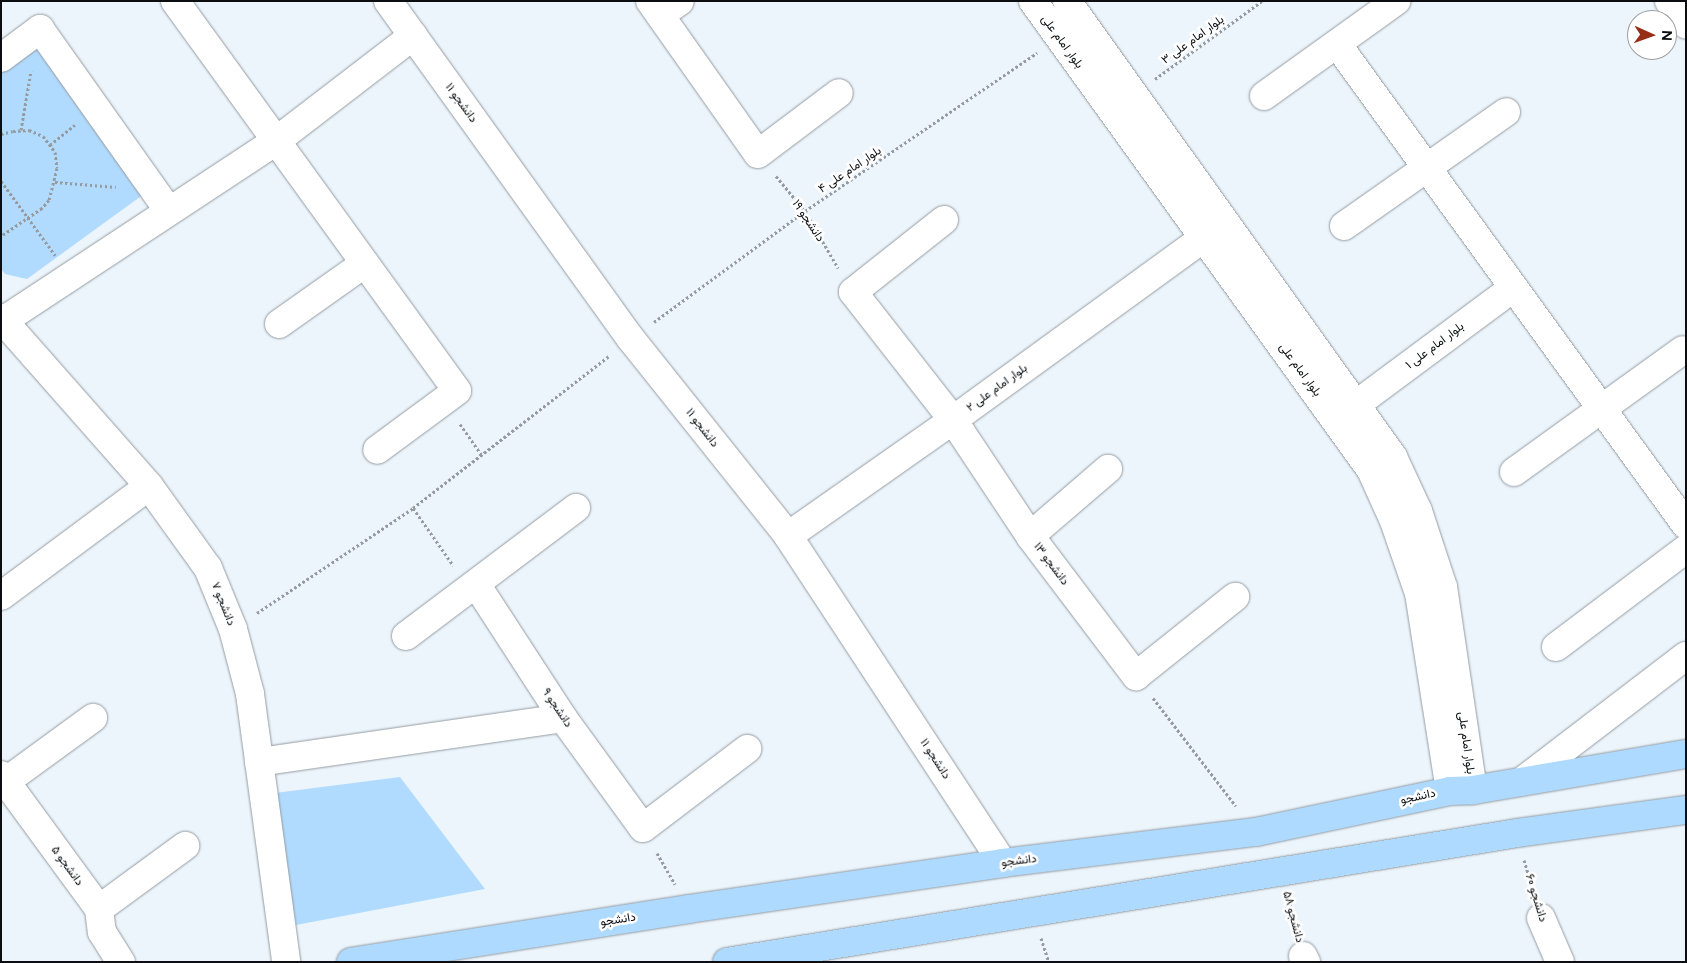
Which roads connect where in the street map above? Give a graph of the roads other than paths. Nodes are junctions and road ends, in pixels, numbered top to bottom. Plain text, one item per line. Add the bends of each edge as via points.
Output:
1 (175, 1) edge
2 (388, 1) edge
3 (1033, 1) edge
4 (1067, 1) edge
5 (1396, 1) edge
6 (1669, 1) edge
7 (663, 6) edge
8 (1686, 24) edge
9 (413, 36) junction
10 (1337, 44) junction
11 (1, 58) edge
12 (839, 93) dead end
13 (1264, 96) dead end
14 (1506, 112) dead end
15 (276, 141) junction
16 (1426, 168) junction
17 (162, 200) junction
18 (944, 220) dead end
19 (1344, 226) dead end
20 (1215, 230) junction
21 (364, 263) junction
22 (1514, 288) junction
23 (2, 319) edge
24 (279, 324) dead end
25 (1683, 350) dead end
26 (1602, 409) junction
27 (1346, 412) junction
28 (953, 420) junction
29 (377, 450) dead end
30 (1108, 470) dead end
31 (1514, 472) dead end
32 (149, 486) junction
33 (576, 508) dead end
34 (1686, 524) edge
35 (788, 536) junction
36 (1030, 536) junction
37 (1686, 549) edge
38 (473, 586) junction
39 (1, 596) edge
40 (1235, 597) dead end
41 (406, 636) dead end
42 (1556, 646) dead end
43 (1686, 656) edge
44 (92, 718) dead end
45 (563, 718) junction
46 (747, 749) dead end
47 (1686, 754) edge
48 (259, 762) junction
49 (3, 781) edge
50 (1522, 782) junction
51 (1461, 790) junction
52 (1686, 810) edge
53 (186, 846) dead end
54 (1003, 863) junction
55 (99, 909) junction
56 (1541, 918) road end
57 (121, 962) edge
58 (286, 962) edge
59 (350, 962) edge
60 (727, 962) edge
61 (1560, 962) edge

1 - 15 street
2 - 9 street, دانشجو ۱۱
3 - 20 street, بلوار امام علی via 1058,38
4 - 20 street, بلوار امام علی via 1134,94
5 - 10 street
6 - 8 street
7 - 12 street via 758,154
9 - 15 street
9 - 35 street, دانشجو ۱۱ via 631,339
10 - 13 street
10 - 16 street
11 - 17 street via 40,29
14 - 16 street
15 - 17 street
15 - 21 street
16 - 19 street
16 - 22 street
17 - 23 street via 70,275
18 - 28 street, دانشجو ۱۳ via 853,292
20 - 27 street, بلوار امام علی
20 - 28 street, بلوار امام علی ۲
21 - 24 street
21 - 29 street via 457,391
22 - 26 street
22 - 27 street, بلوار امام علی ۱
23 - 32 street, دانشجو ۷
25 - 26 street
26 - 31 street
26 - 34 street
27 - 51 street, بلوار امام علی via 1393,457 1418,511 1443,587 1454,743
28 - 35 street, بلوار امام علی ۲
28 - 36 street, دانشجو ۱۳
30 - 36 street
32 - 39 street
32 - 48 street, دانشجو ۷ via 208,568 233,629 250,694
33 - 38 street
35 - 54 street, دانشجو ۱۱
36 - 40 street, دانشجو ۱۳ via 1136,676
37 - 42 street
38 - 41 street
38 - 45 street, دانشجو ۹
43 - 50 street
44 - 49 street
45 - 46 street, دانشجو ۹ via 644,828
45 - 48 street
47 - 50 main road, دانشجو
48 - 58 street, دانشجو ۷
49 - 55 street, دانشجو ۵
50 - 51 main road, دانشجو
51 - 54 main road, دانشجو via 1256,832
52 - 60 main road via 1517,833
53 - 55 street
54 - 59 main road, دانشجو
55 - 57 street, دانشجو ۵ via 102,932
56 - 61 street, دانشجو ۶۰

